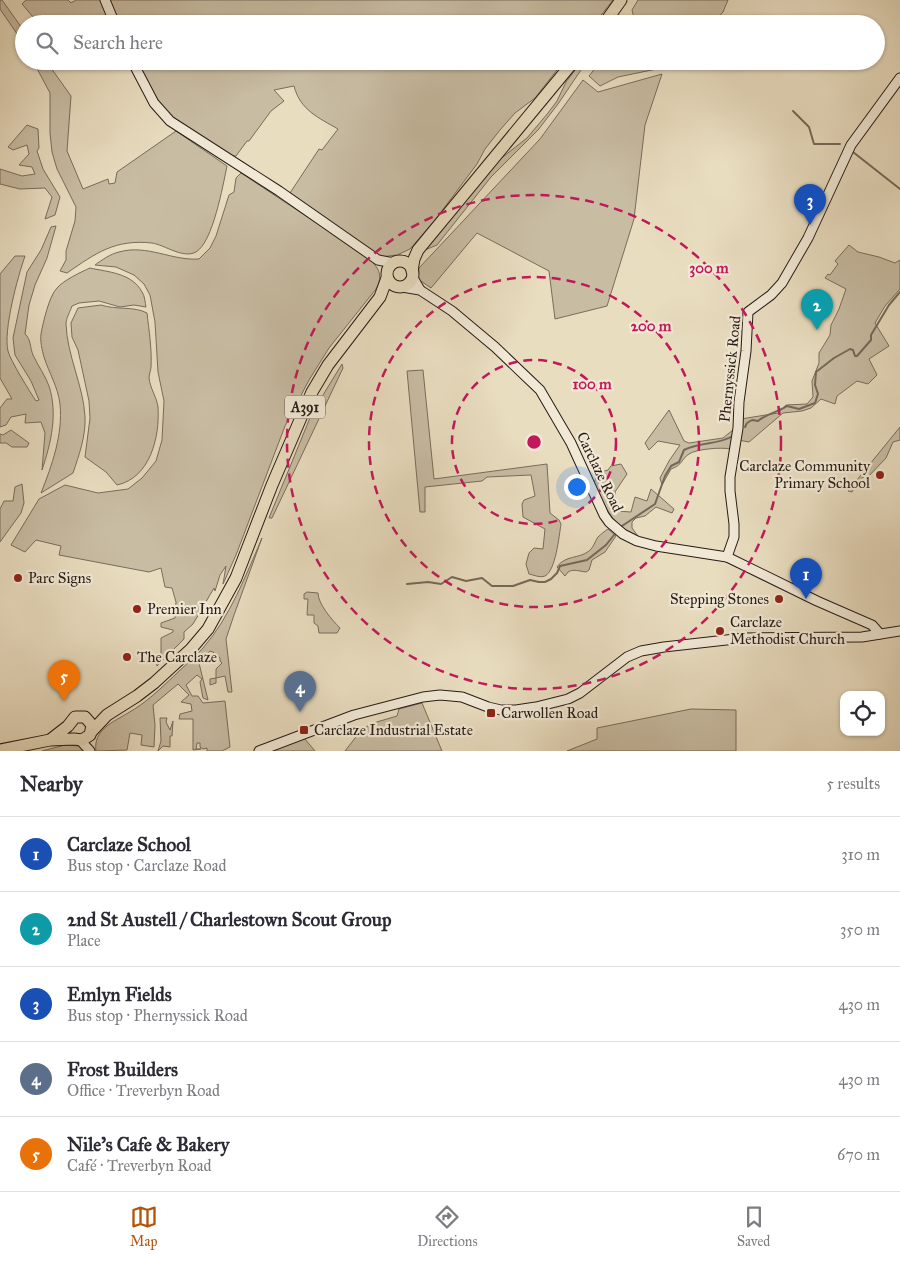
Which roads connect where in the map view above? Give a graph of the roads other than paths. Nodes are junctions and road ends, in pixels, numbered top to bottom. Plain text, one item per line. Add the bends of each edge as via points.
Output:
1 (105, 0) edge
2 (621, 0) edge
3 (111, 15) edge
4 (610, 15) edge
5 (137, 70) edge
6 (567, 70) edge
7 (900, 78) edge
8 (418, 250) junction
9 (378, 260) junction
10 (396, 263) junction
11 (412, 274) junction
12 (387, 276) junction
13 (400, 287) junction
14 (420, 290) junction
15 (380, 297) junction
16 (727, 557) junction
17 (896, 632) edge
18 (880, 634) junction
19 (900, 640) edge
20 (106, 715) junction
21 (85, 717) junction
22 (68, 726) junction
23 (84, 737) junction
24 (50, 740) junction
25 (0, 750) edge
26 (91, 751) edge
27 (259, 751) edge

1 - 3 street
2 - 4 highway
5 - 9 street via 154,103 170,121
6 - 8 highway
7 - 16 street, Phernyssick Road via 851,145 808,238 782,284 748,312 738,428 730,477 734,537
8 - 10 highway
8 - 11 highway
9 - 10 street
9 - 12 street
10 - 11 highway via 407,264
10 - 12 highway via 389,267
11 - 13 highway via 410,283
11 - 14 street, Carclaze Road
12 - 13 highway via 391,284
12 - 15 highway, A391
13 - 14 street, Carclaze Road
13 - 15 highway, A391
14 - 16 street, Carclaze Road via 452,311 540,390 571,443 609,522 637,541
15 - 20 highway, A391 via 328,365 312,392 236,578 208,629 154,683
16 - 18 street, Carclaze Road via 872,625
17 - 18 street
17 - 19 street
18 - 27 street via 744,638 664,647 627,657 580,693 536,707 500,710 462,697 423,697 354,714
20 - 21 highway, A391
20 - 23 highway, A391
21 - 22 highway via 75,717
21 - 23 highway via 90,722
22 - 23 highway via 70,735
22 - 24 highway
23 - 24 highway
23 - 26 street
24 - 25 highway

